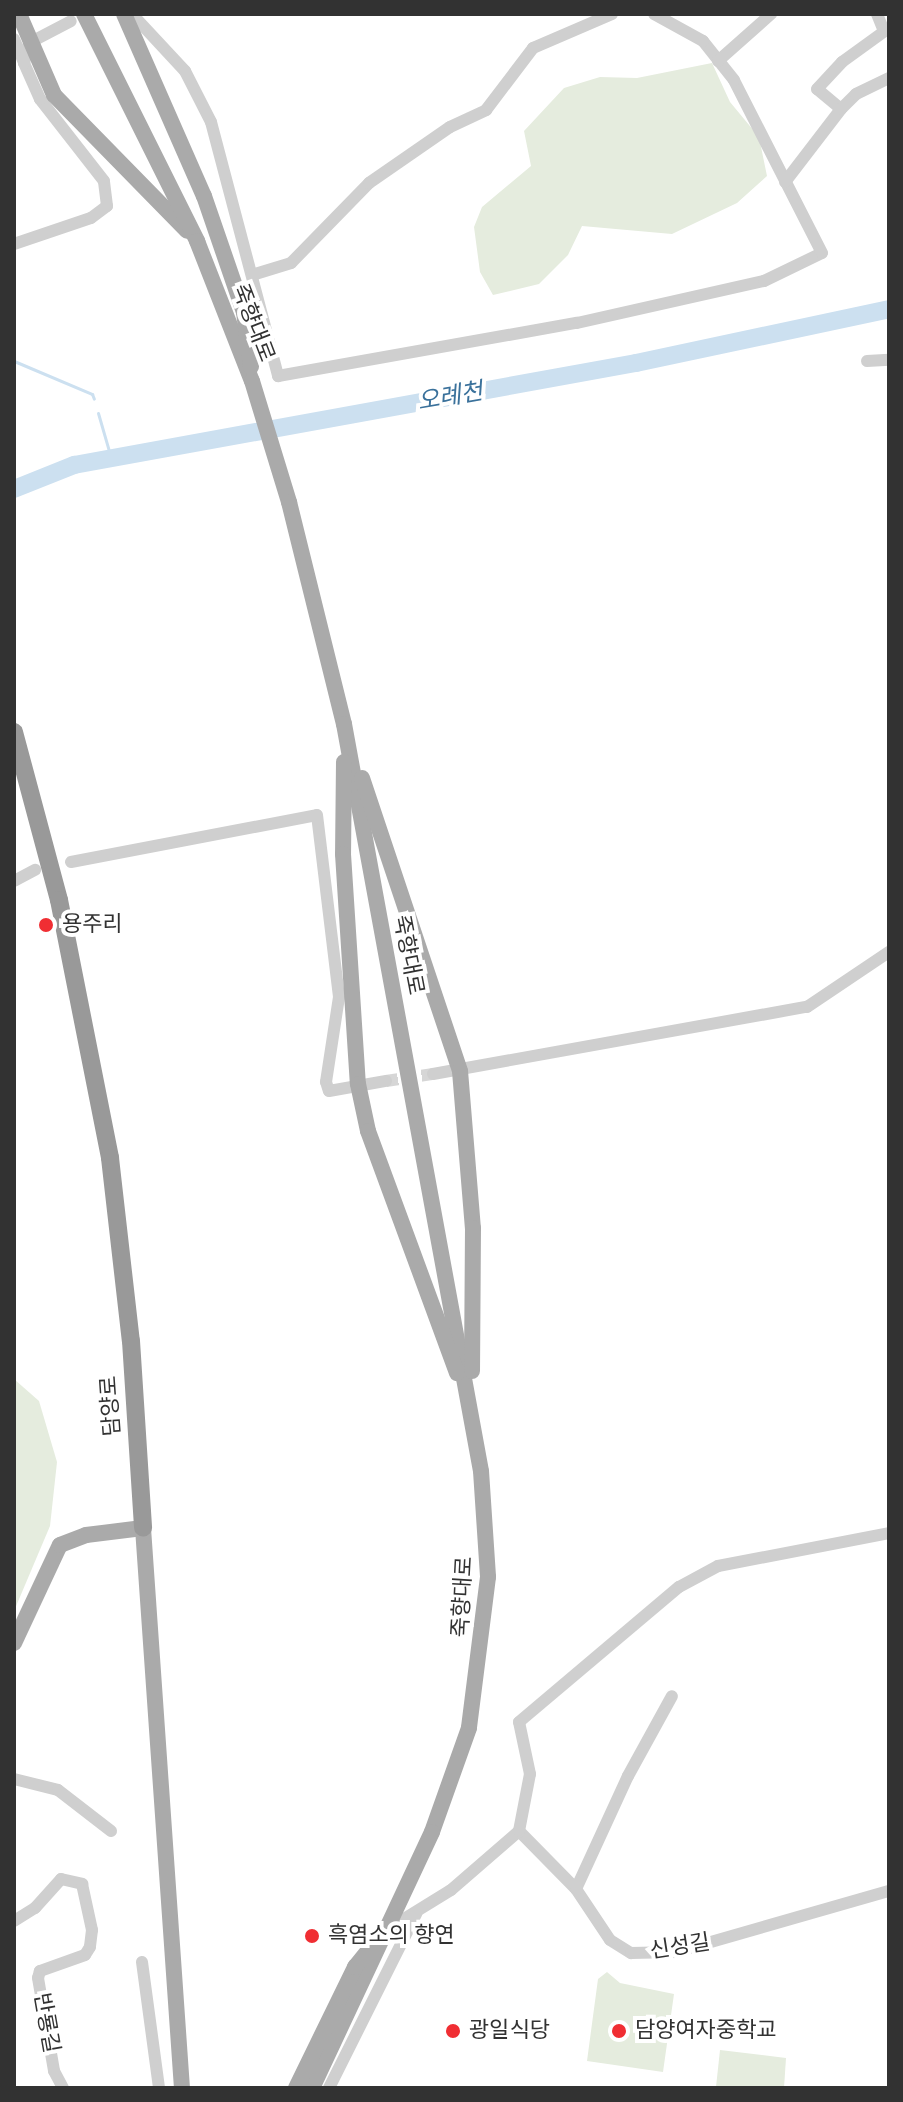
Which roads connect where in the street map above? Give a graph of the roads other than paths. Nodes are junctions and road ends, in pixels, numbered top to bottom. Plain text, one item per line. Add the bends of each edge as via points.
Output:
1 (19, 14) edge
2 (124, 14) edge
3 (132, 14) edge
4 (612, 14) edge
5 (654, 14) edge
6 (771, 14) edge
7 (877, 14) edge
8 (77, 17) edge
9 (886, 29) edge
10 (21, 41) edge
11 (718, 61) junction
12 (889, 78) edge
13 (841, 109) junction
14 (785, 182) junction
15 (197, 241) junction
16 (14, 244) edge
17 (252, 275) junction
18 (889, 360) edge
19 (867, 361) dead end
20 (252, 381) junction
21 (344, 724) junction
22 (14, 732) edge
23 (71, 862) dead end
24 (35, 870) dead end
25 (14, 881) edge
26 (889, 952) edge
27 (460, 1071) junction
28 (433, 1074) tunnel mouth
29 (386, 1081) tunnel mouth
30 (358, 1084) junction
31 (472, 1412) junction
32 (143, 1528) junction
33 (889, 1533) edge
34 (14, 1643) edge
35 (672, 1696) dead end
36 (14, 1779) edge
37 (111, 1831) dead end
38 (519, 1831) junction
39 (576, 1889) junction
40 (889, 1891) edge
41 (416, 1914) junction
42 (14, 1921) edge
43 (386, 1930) junction
44 (142, 1962) dead end
45 (63, 2088) edge
46 (159, 2088) edge
47 (182, 2088) edge
48 (296, 2088) edge
49 (312, 2088) edge
50 (329, 2088) edge

1 - 10 main road
2 - 20 main road via 230,268 251,346
3 - 17 street via 185,71 211,122
4 - 17 street via 533,48 486,110 450,127 369,183 291,263
5 - 11 street via 697,36
6 - 11 street
7 - 9 street
8 - 10 street
8 - 15 main road, 죽향대로
9 - 13 street via 817,89
10 - 15 main road via 54,95
10 - 16 street via 40,99 101,177 108,196 107,206 96,215
11 - 14 street via 741,90
12 - 13 street via 856,94
13 - 14 street
14 - 17 street via 822,253 764,281 577,323 355,363 278,376
15 - 20 main road, 죽향대로
18 - 19 street
20 - 21 main road, 죽향대로 via 289,502
21 - 27 main road
21 - 30 main road via 343,854
21 - 31 main road, 죽향대로
22 - 32 highway, 담양로 via 59,900 110,1158 131,1341
23 - 30 street via 317,815 339,997 326,1082 329,1091
24 - 25 street
26 - 27 street via 807,1007 489,1061
27 - 28 street
27 - 31 main road via 473,1228
29 - 30 street
30 - 31 main road via 368,1131
31 - 43 main road, 죽향대로 via 488,1577 478,1683 455,1775
32 - 34 main road via 86,1535 60,1545
32 - 47 main road, 담양로
33 - 38 street via 718,1566 679,1587 519,1722 530,1774
35 - 39 street
36 - 37 street via 58,1790
38 - 39 street, 신성길
38 - 41 street
39 - 40 street, 신성길 via 610,1940 631,1953 649,1954 720,1941
41 - 43 street
41 - 50 street
42 - 45 street, 반룡길 via 35,1908 61,1879 82,1884 92,1930 90,1947 85,1955 40,1971 38,1978 54,2071
43 - 48 main road, 죽향대로 via 355,1967
43 - 49 main road, 죽향대로
44 - 46 street

